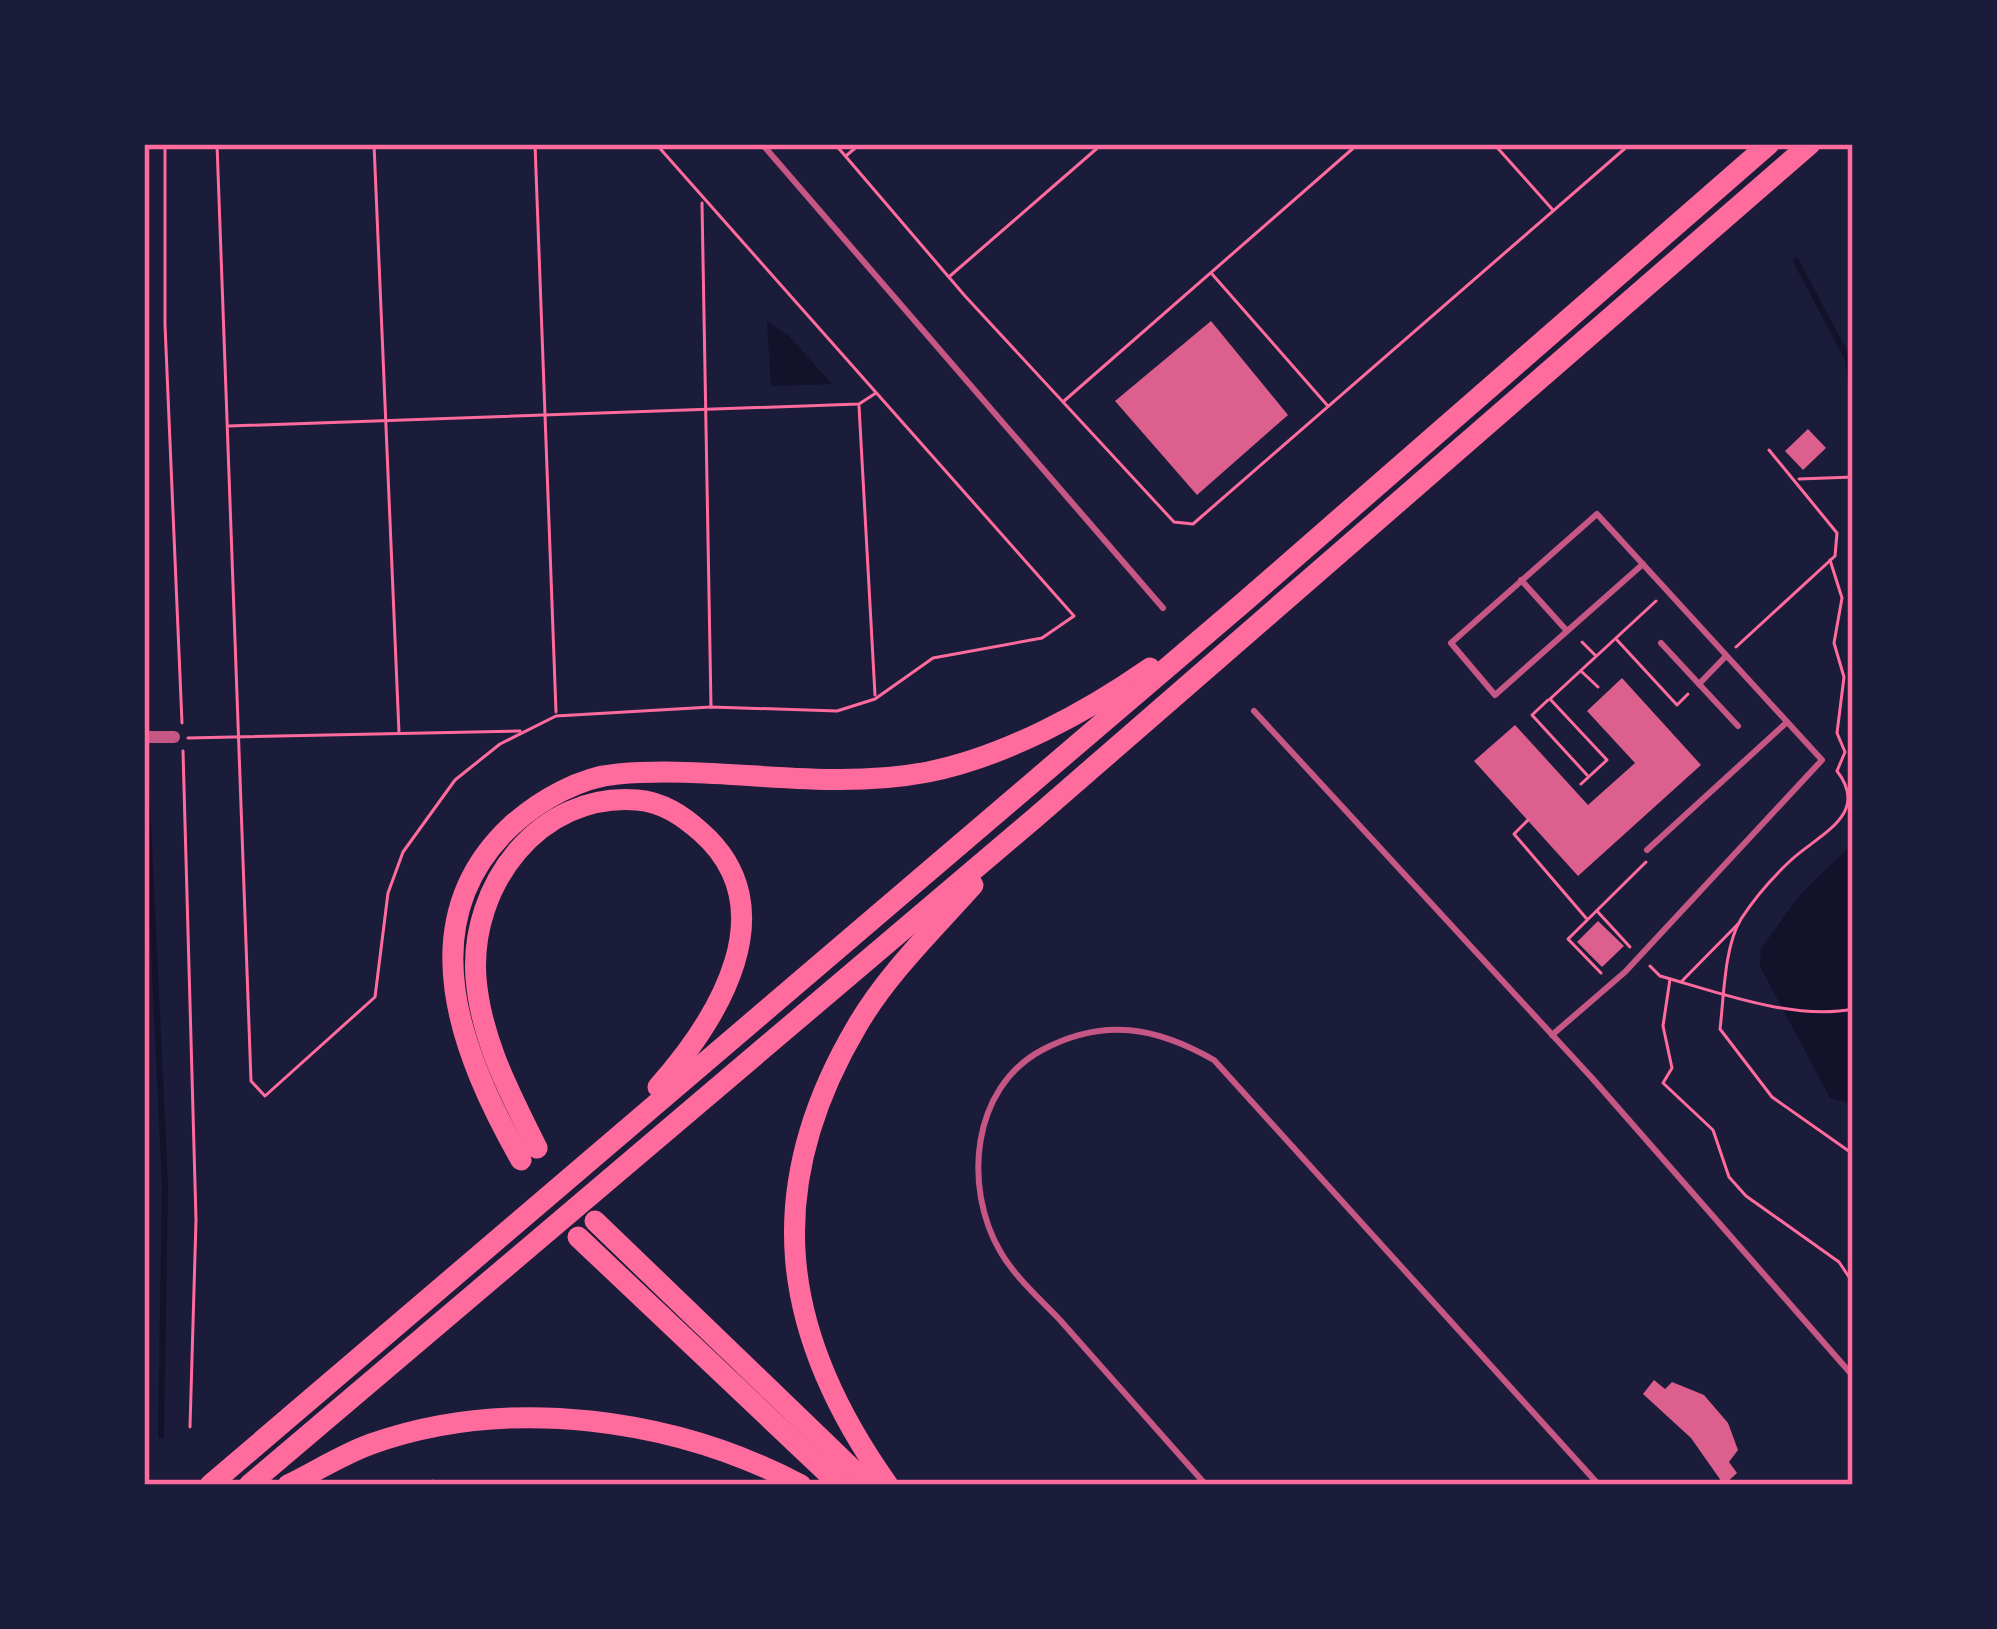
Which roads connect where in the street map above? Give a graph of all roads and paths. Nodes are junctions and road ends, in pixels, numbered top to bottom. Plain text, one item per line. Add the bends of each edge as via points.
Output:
1 (165, 144) edge
2 (217, 144) edge
3 (374, 144) edge
4 (535, 144) edge
5 (656, 144) edge
6 (762, 144) edge
7 (835, 144) edge
8 (860, 144) edge
9 (1102, 144) edge
10 (1358, 144) edge
11 (1494, 144) edge
12 (1630, 144) edge
13 (1769, 144) edge
14 (1810, 144) edge
15 (845, 157) junction
16 (702, 201) junction
17 (1552, 208) junction
18 (1211, 272) junction
19 (949, 277) junction
20 (876, 392) junction
21 (1063, 402) junction
22 (859, 404) junction
23 (1328, 406) junction
24 (704, 409) junction
25 (547, 419) junction
26 (384, 421) junction
27 (227, 427) junction
28 (1769, 450) dead end
29 (1852, 477) edge
30 (1797, 479) junction
31 (1831, 560) junction
32 (1643, 564) junction
33 (1521, 580) junction
34 (1660, 597) dead end
35 (1244, 602) junction
36 (1162, 608) dead end
37 (1568, 631) junction
38 (1616, 639) junction
39 (1582, 642) dead end
40 (1660, 643) dead end
41 (1597, 656) junction
42 (1726, 656) junction
43 (1581, 670) junction
44 (1699, 684) junction
45 (1598, 687) dead end
46 (1690, 692) dead end
47 (875, 699) junction
48 (1550, 699) junction
49 (711, 707) junction
50 (1254, 711) dead end
51 (556, 716) junction
52 (1786, 722) junction
53 (1738, 726) dead end
54 (527, 730) junction
55 (1853, 732) edge
56 (399, 733) junction
57 (144, 737) edge
58 (179, 737) junction
59 (237, 740) junction
60 (1843, 740) junction
61 (1588, 777) junction
62 (1581, 784) dead end
63 (1036, 817) junction
64 (1528, 820) dead end
65 (1646, 850) dead end
66 (1587, 919) junction
67 (1739, 922) junction
68 (1630, 947) dead end
69 (1650, 966) dead end
70 (1603, 975) dead end
71 (1670, 979) junction
72 (1682, 982) junction
73 (1725, 992) junction
74 (1853, 1010) edge
75 (1552, 1035) junction
76 (607, 1144) junction
77 (1853, 1154) edge
78 (1853, 1283) edge
79 (1853, 1376) edge
80 (190, 1427) dead end
81 (210, 1485) edge
82 (249, 1485) edge
83 (288, 1485) edge
84 (801, 1485) edge
85 (840, 1485) edge
86 (868, 1485) edge
87 (888, 1485) edge
88 (1205, 1485) edge
89 (1599, 1485) edge

1 - 58 path
2 - 27 path
3 - 26 path
4 - 25 path
5 - 16 path
6 - 36 lane
7 - 15 path
8 - 15 path
9 - 19 path
10 - 18 path
11 - 17 path
12 - 17 path
13 - 35 highway
14 - 63 highway
15 - 19 path
16 - 20 path
16 - 24 path
17 - 23 path
18 - 21 path
18 - 23 path
19 - 21 path
20 - 22 path
20 - 47 path via 1074,616 1042,638 933,658
21 - 23 path via 1174,522 1193,524
22 - 24 path
22 - 47 path
24 - 25 path
24 - 49 path
25 - 26 path
25 - 51 path
26 - 27 path
26 - 56 path
27 - 59 path
28 - 30 path
29 - 30 path
30 - 31 path via 1838,533
31 - 42 path
31 - 60 path via 1842,598 1834,643 1844,676 1837,733
32 - 33 lane via 1597,514
32 - 37 lane
32 - 42 lane
33 - 37 lane
33 - 37 lane via 1451,643 1496,695
34 - 38 path
35 - 76 highway
35 - 76 highway via 1143,673 987,756 845,782 612,774 529,810 494,842 472,878 452,951 453,989 478,1084 529,1154 489,1049 476,980 476,934 490,888 513,853 550,821 598,801 641,800 679,813 718,847 742,899 742,952 692,1043
38 - 41 path
38 - 46 path via 1677,706
39 - 41 path
40 - 44 lane
41 - 43 path
42 - 44 lane
42 - 52 lane
43 - 45 path
43 - 48 path
44 - 53 lane
47 - 49 path via 837,710
48 - 61 path via 1606,760
48 - 61 path via 1532,715
49 - 51 path
50 - 75 lane
51 - 54 path
52 - 65 lane
52 - 75 lane via 1822,760 1625,973
54 - 56 path
54 - 59 path via 455,780 403,852 388,893 375,997 265,1096 251,1081
55 - 60 path
56 - 59 path
57 - 58 street
58 - 59 path
58 - 80 path via 196,1220
60 - 67 path via 1838,771 1849,789 1841,821 1789,862
61 - 62 path
63 - 82 highway
63 - 87 highway via 857,1025 800,1150 791,1246 811,1342 853,1436
64 - 66 path via 1514,834
66 - 68 path via 1595,910
66 - 70 path via 1568,939
67 - 72 path
67 - 73 path
69 - 71 path
71 - 72 path
71 - 78 path via 1663,1026 1672,1068 1663,1083 1713,1130 1729,1177 1745,1196 1839,1262
72 - 73 path
73 - 74 path via 1831,1013
73 - 77 path via 1720,1029 1729,1046 1772,1097
75 - 79 lane
76 - 81 highway
83 - 84 highway via 370,1444 447,1426 575,1417 694,1438
85 - 86 highway via 586,1229
88 - 89 lane via 1001,1254 979,1204 984,1118 1031,1056 1082,1032 1153,1031 1214,1060

